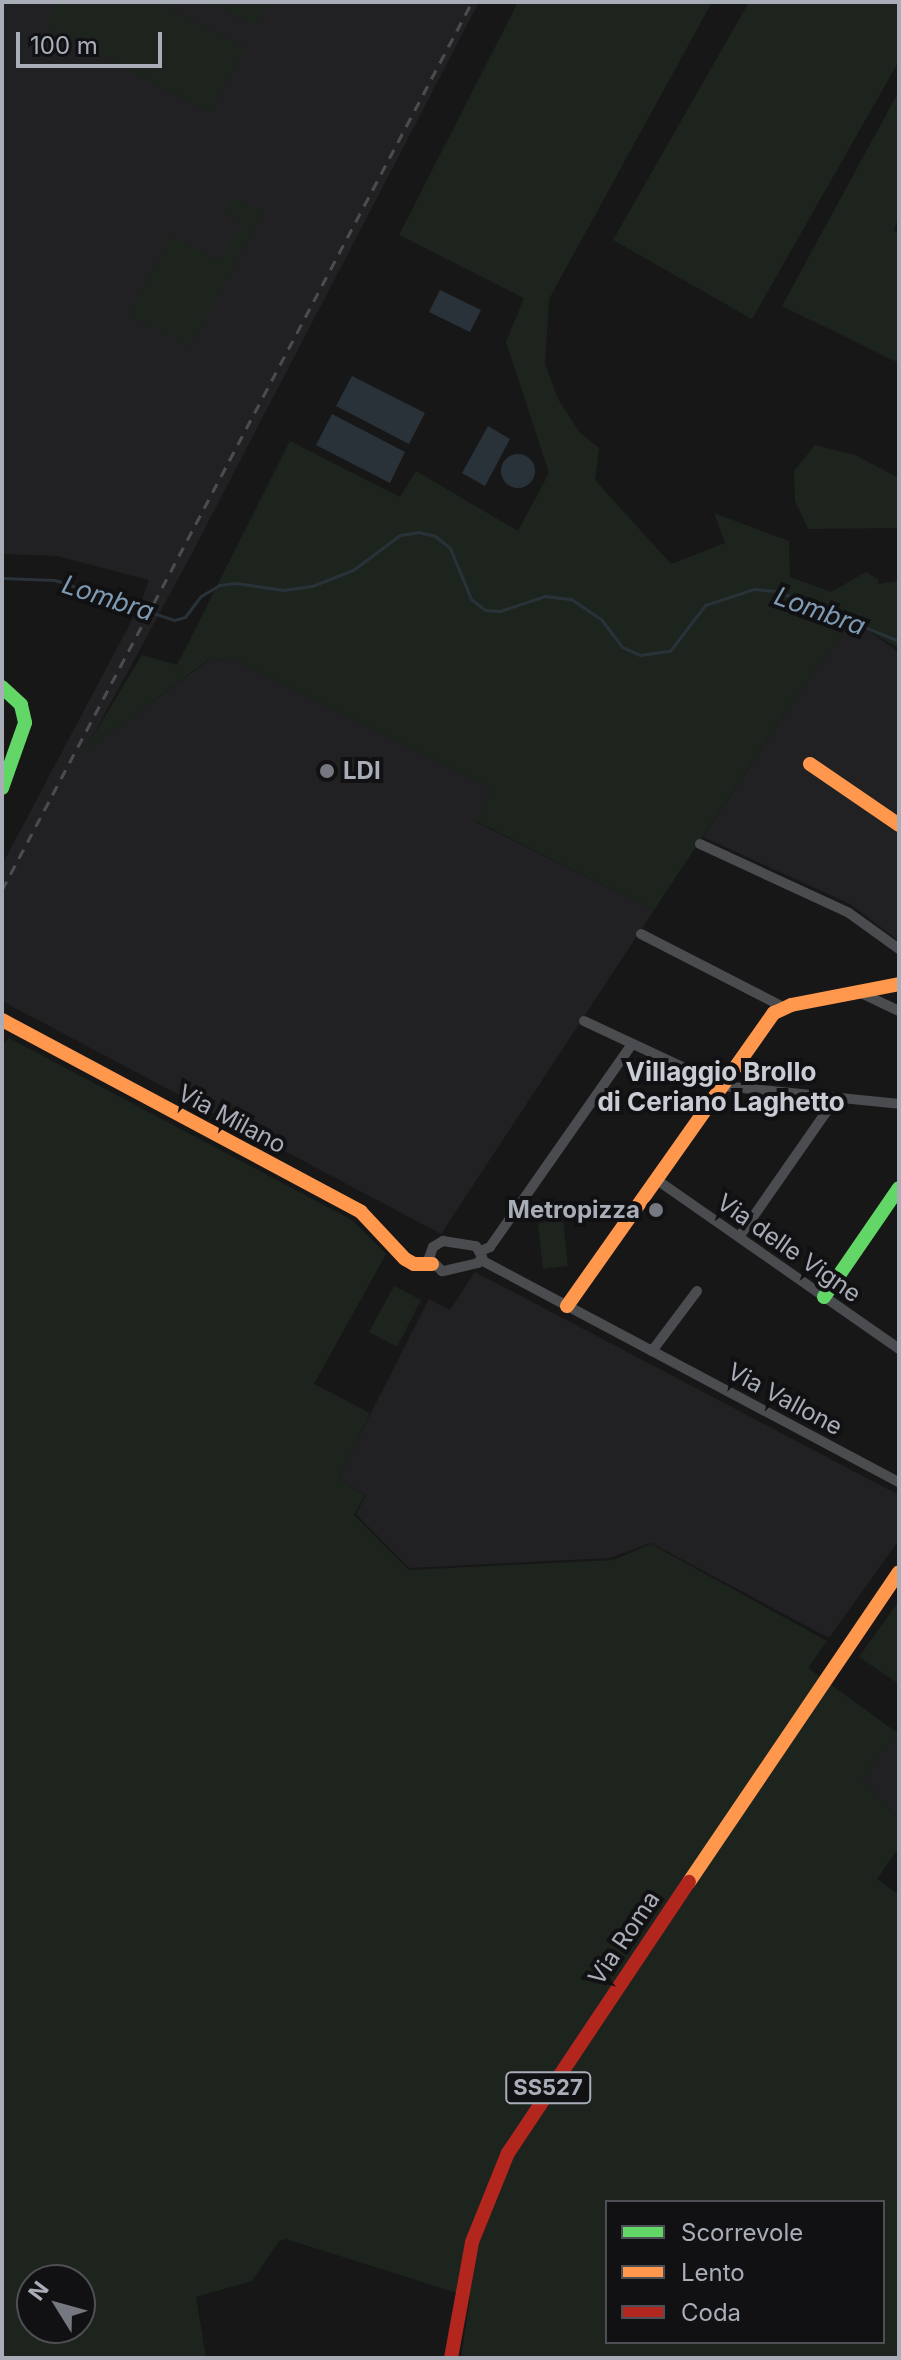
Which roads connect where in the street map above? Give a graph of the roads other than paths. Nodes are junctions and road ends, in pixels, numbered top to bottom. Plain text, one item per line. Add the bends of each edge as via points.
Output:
1 (2, 687) edge
2 (810, 764) dead end
3 (2, 788) edge
4 (899, 825) edge
5 (700, 844) dead end
6 (641, 934) dead end
7 (899, 949) edge
8 (898, 985) edge
9 (859, 992) junction
10 (783, 1007) junction
11 (899, 1011) edge
12 (2, 1020) edge
13 (584, 1021) dead end
14 (631, 1046) junction
15 (723, 1086) junction
16 (836, 1098) junction
17 (899, 1104) edge
18 (657, 1180) junction
19 (899, 1188) edge
20 (739, 1237) junction
21 (481, 1256) junction
22 (432, 1264) junction
23 (697, 1291) dead end
24 (824, 1297) junction
25 (567, 1306) junction
26 (899, 1349) edge
27 (652, 1351) junction
28 (899, 1482) edge
29 (899, 1572) edge
30 (451, 2358) edge

1 - 3 street via 21,705 25,723
2 - 4 street
5 - 7 street via 849,913
6 - 10 street
8 - 9 street
9 - 10 street
9 - 11 street
10 - 15 street
12 - 22 street, Via Milano via 361,1212 405,1259
13 - 14 street
14 - 15 street
14 - 21 street
15 - 16 street
15 - 18 street
16 - 17 street
16 - 20 street
18 - 20 street, Via delle Vigne
18 - 25 street
19 - 24 street
20 - 24 street, Via delle Vigne
21 - 22 street via 447,1271
21 - 22 street via 476,1246 443,1241 430,1252
21 - 25 street
23 - 27 street
24 - 26 street, Via delle Vigne
25 - 27 street, Via Vallone
27 - 28 street, Via Vallone
29 - 30 street, Via Roma / SS527 via 508,2153 472,2242

